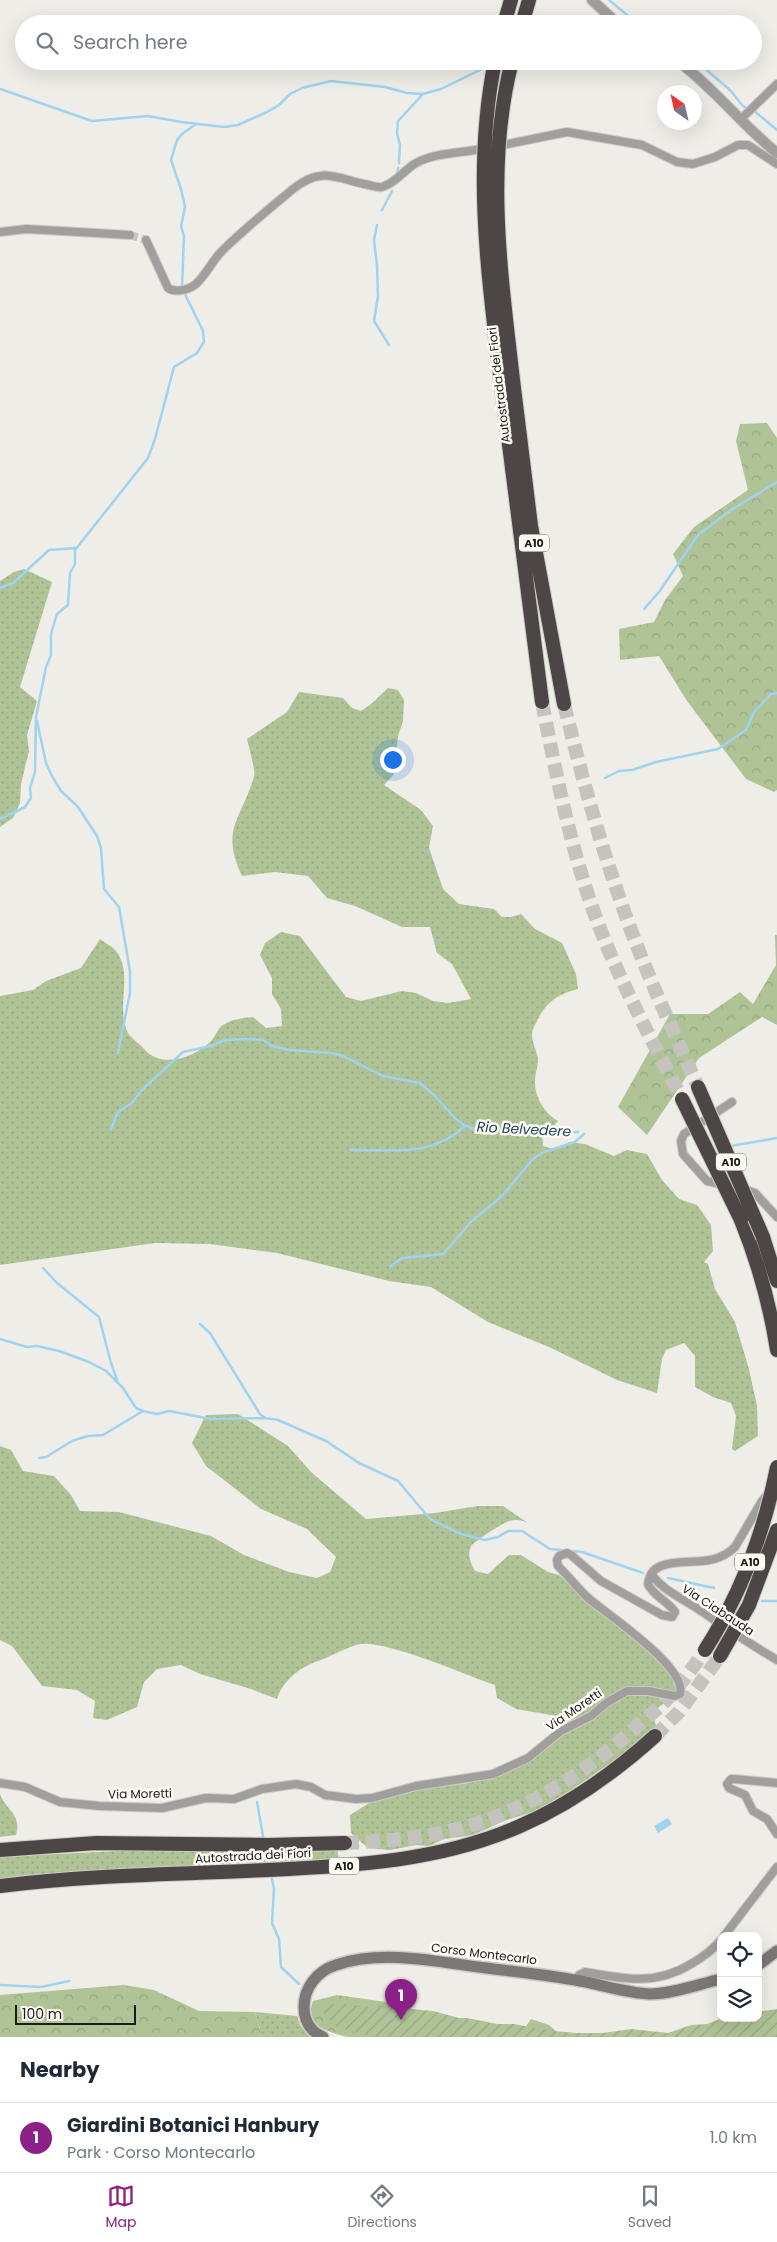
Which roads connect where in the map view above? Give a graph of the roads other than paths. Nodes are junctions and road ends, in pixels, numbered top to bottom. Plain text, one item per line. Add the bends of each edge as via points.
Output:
1 (511, 0) edge
2 (529, 0) edge
3 (592, 0) edge
4 (507, 15) edge
5 (525, 15) edge
6 (608, 15) edge
7 (494, 70) edge
8 (510, 70) edge
9 (690, 70) edge
10 (777, 84) edge
11 (744, 117) junction
12 (777, 154) edge
13 (777, 164) edge
14 (0, 232) edge
15 (130, 236) tunnel mouth
16 (146, 240) dead end
17 (507, 381) junction
18 (542, 702) tunnel mouth
19 (564, 704) tunnel mouth
20 (698, 1087) tunnel mouth
21 (682, 1099) tunnel mouth
22 (732, 1102) dead end
23 (777, 1217) edge
24 (777, 1282) edge
25 (777, 1350) edge
26 (777, 1463) edge
27 (777, 1467) edge
28 (777, 1487) edge
29 (777, 1530) edge
30 (651, 1574) junction
31 (706, 1650) tunnel mouth
32 (720, 1656) tunnel mouth
33 (777, 1660) edge
34 (655, 1736) tunnel mouth
35 (0, 1783) edge
36 (777, 1783) edge
37 (777, 1834) edge
38 (345, 1843) tunnel mouth
39 (0, 1850) edge
40 (777, 1867) edge
41 (0, 1886) edge
42 (727, 1932) edge
43 (717, 1944) edge
44 (777, 1951) edge
45 (762, 1961) edge
46 (577, 1980) junction
47 (717, 1980) edge
48 (323, 2037) edge

1 - 4 highway
2 - 5 highway
3 - 6 street
7 - 17 highway, Autostrada dei Fiori / A10, bridge via 485,129 483,173 488,264
8 - 17 highway, Autostrada dei Fiori / A10, bridge via 501,120 497,198
9 - 11 street
10 - 11 street
11 - 12 street
13 - 16 street via 748,145 738,145 705,162 693,164 677,162 642,145 567,132 429,158 380,187 319,175 311,177 235,238 190,288 175,291 168,288
14 - 15 street via 46,229
17 - 18 highway, Autostrada dei Fiori / A10
17 - 19 highway, Autostrada dei Fiori / A10
20 - 24 highway, A10, bridge via 763,1237
21 - 25 highway, A10, bridge via 741,1220 769,1303
22 - 23 street via 684,1134 681,1141 683,1154 707,1181 750,1190
26 - 27 highway, A10
27 - 31 highway, A10, bridge via 752,1560 729,1612
28 - 30 street via 762,1501 729,1552 709,1560 662,1566
29 - 32 highway, A10, bridge via 750,1605
30 - 33 street, Via Ciabauda via 668,1592
30 - 35 street, Via Moretti via 649,1588 673,1608 672,1617 662,1615 601,1581 571,1555 562,1554 557,1560 558,1566 587,1596 665,1660 678,1681 680,1694 672,1696 633,1690 620,1694 591,1716 561,1731 537,1752 493,1774 416,1786 372,1798 325,1794 296,1784 262,1789 234,1799 206,1798 162,1808 60,1802 25,1787
34 - 41 highway, Autostrada dei Fiori / A10 via 612,1773 552,1811 495,1836 452,1849 330,1868
36 - 37 street via 731,1779 727,1784 729,1788 745,1794 753,1811 767,1819
38 - 39 highway, Autostrada dei Fiori / A10 via 96,1843
40 - 42 street
43 - 46 street via 705,1956 665,1976 634,1979 585,1972
44 - 45 main road
46 - 47 main road, Corso Montecarlo via 651,1994
46 - 48 main road, Corso Montecarlo via 404,1958 349,1962 319,1973 305,1997 304,2014 309,2027

